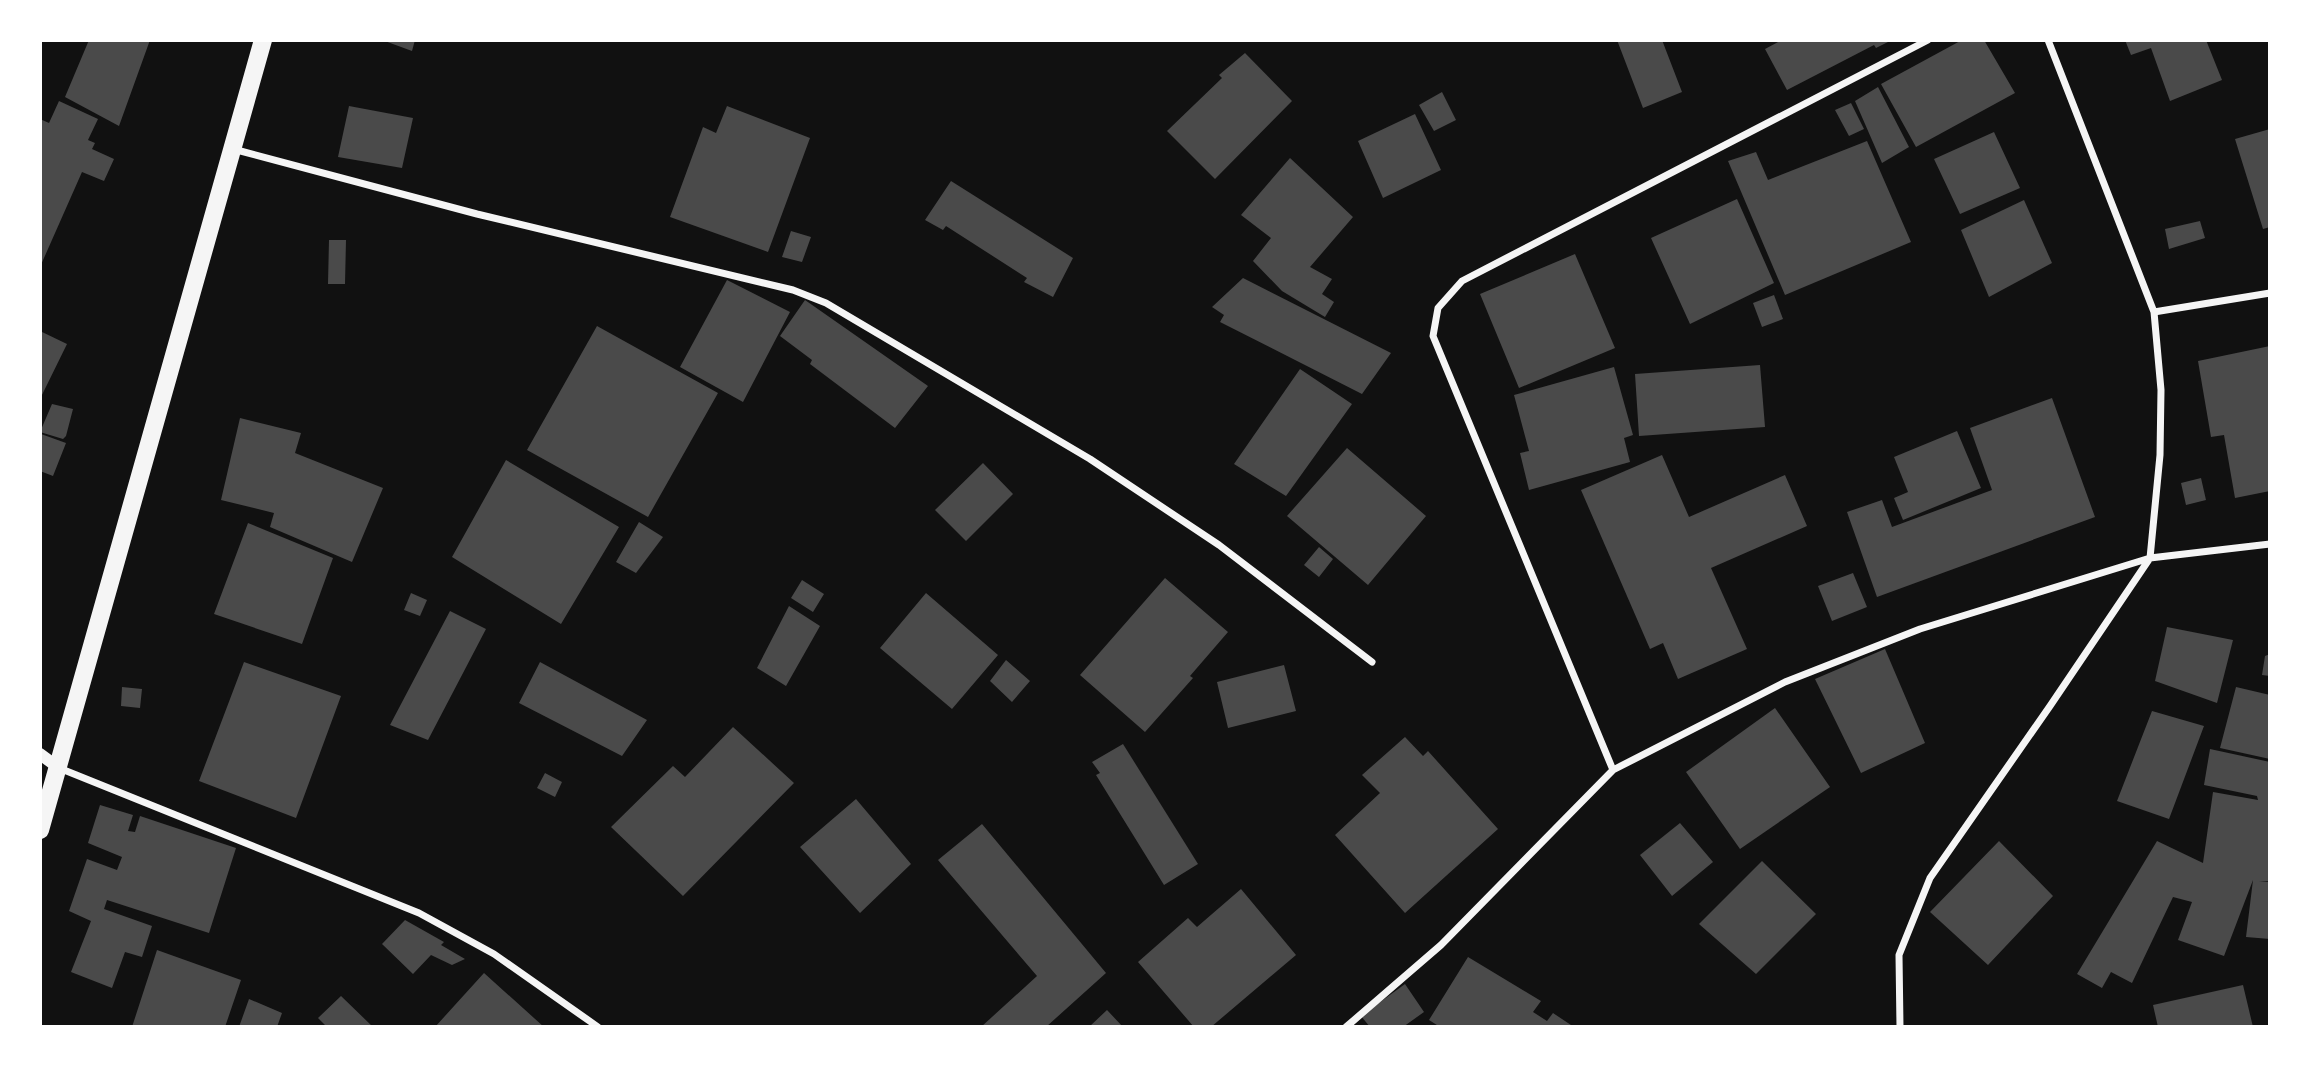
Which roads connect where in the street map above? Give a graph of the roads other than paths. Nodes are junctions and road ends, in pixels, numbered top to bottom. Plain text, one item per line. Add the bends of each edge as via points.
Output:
1 (263, 40) edge
2 (1928, 40) edge
3 (2048, 40) edge
4 (232, 149) junction
5 (2270, 293) edge
6 (2154, 312) junction
7 (2270, 544) edge
8 (2150, 558) junction
9 (1372, 663) dead end
10 (40, 754) edge
11 (59, 768) junction
12 (1613, 770) junction
13 (40, 830) edge
14 (598, 1027) edge
15 (1346, 1027) edge
16 (1900, 1027) edge

1 - 4 main road
2 - 12 street via 1462,281 1438,309 1433,336
3 - 6 street
4 - 9 street via 793,290 826,303 1090,459 1219,545
4 - 11 main road
5 - 6 street
6 - 8 street via 2161,390
7 - 8 street
8 - 12 street via 1920,629 1786,682
8 - 16 street via 1930,878 1899,955
10 - 11 street
11 - 13 main road
11 - 14 street via 419,913 494,954
12 - 15 street via 1441,945

